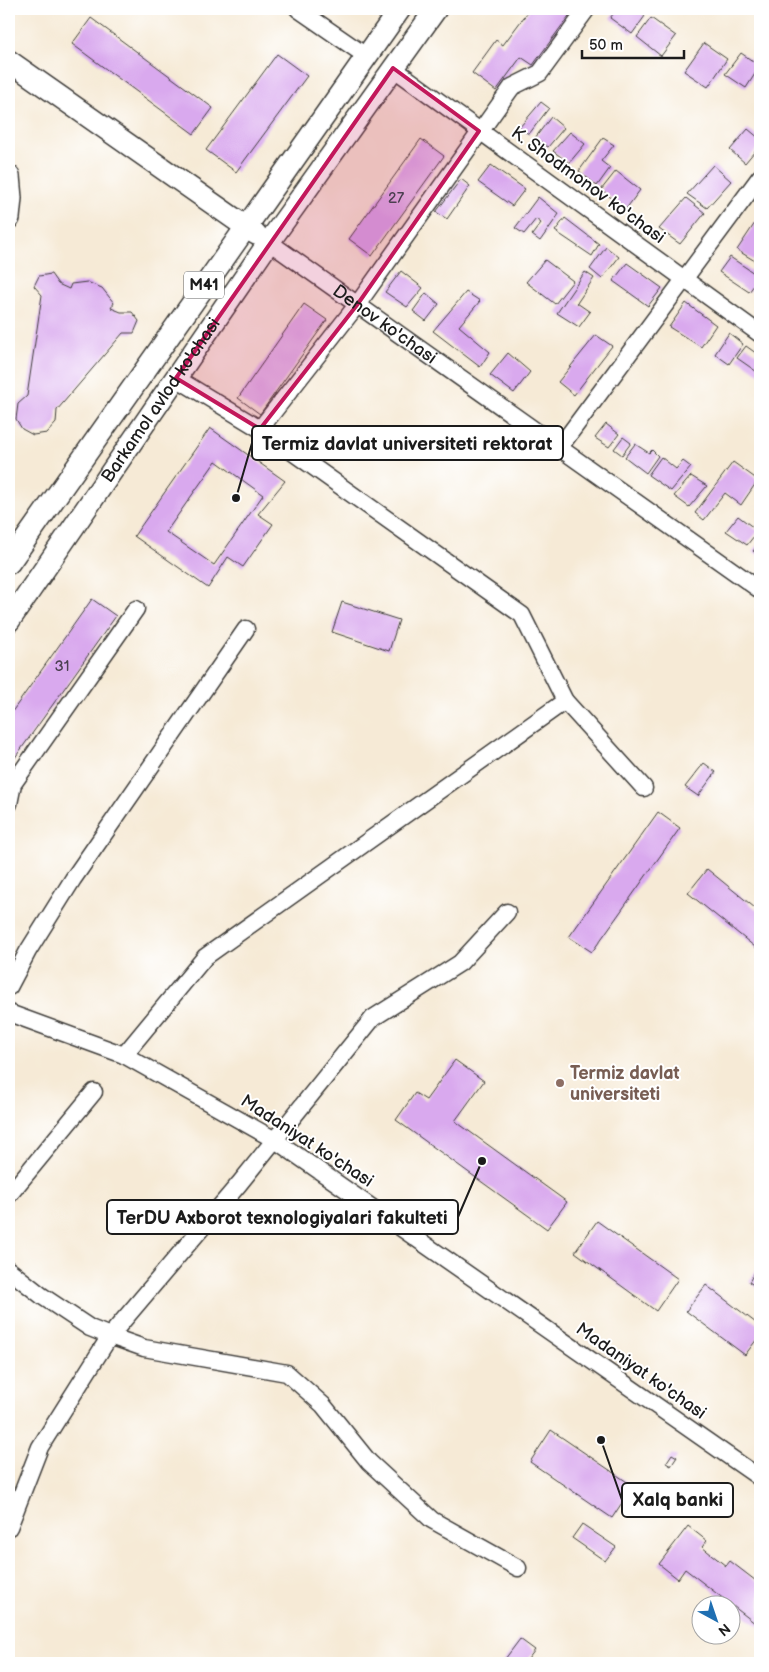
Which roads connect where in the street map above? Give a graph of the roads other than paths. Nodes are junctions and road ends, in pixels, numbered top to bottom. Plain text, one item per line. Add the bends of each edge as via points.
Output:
1 (298, 9) edge
2 (400, 9) edge
3 (436, 9) edge
4 (587, 9) edge
5 (366, 56) junction
6 (9, 61) edge
7 (393, 68) junction
8 (479, 132) junction
9 (9, 176) edge
10 (760, 177) edge
11 (9, 218) edge
12 (246, 226) junction
13 (269, 242) junction
14 (683, 279) junction
15 (357, 305) junction
16 (760, 334) edge
17 (176, 378) junction
18 (260, 429) junction
19 (559, 448) junction
20 (9, 563) edge
21 (760, 590) edge
22 (136, 609) dead end
23 (9, 622) edge
24 (246, 629) dead end
25 (565, 700) junction
26 (644, 788) dead end
27 (9, 804) edge
28 (507, 912) dead end
29 (9, 987) edge
30 (9, 1012) edge
31 (124, 1055) junction
32 (94, 1092) dead end
33 (274, 1140) junction
34 (9, 1194) edge
35 (9, 1270) edge
36 (110, 1336) junction
37 (760, 1478) edge
38 (9, 1527) edge
39 (518, 1568) dead end

1 - 5 street
2 - 5 main road, Barkamol avlod ko'chasi / M41
3 - 7 main road, Barkamol avlod ko'chasi / M41
4 - 8 street via 540,73 512,88
5 - 12 main road, Barkamol avlod ko'chasi / M41
6 - 12 main road, Denov ko'chasi
7 - 8 street, K. Shodmonov ko'chasi
7 - 13 main road, Barkamol avlod ko'chasi / M41
8 - 14 street, K. Shodmonov ko'chasi
8 - 15 street
9 - 11 main road
10 - 14 street
12 - 13 main road, Denov ko'chasi
12 - 20 main road, Barkamol avlod ko'chasi / M41
13 - 15 street, Denov ko'chasi
13 - 17 main road, Barkamol avlod ko'chasi / M41
14 - 16 street, K. Shodmonov ko'chasi
14 - 19 street
15 - 18 street
15 - 19 street, Denov ko'chasi
17 - 18 street
17 - 23 main road, Barkamol avlod ko'chasi / M41
18 - 25 street via 522,615
19 - 21 street, Denov ko'chasi
22 - 27 street via 13,784
24 - 29 street via 73,879
25 - 26 street
25 - 31 street via 205,957
28 - 33 street via 460,964 373,1018
30 - 31 street, Madaniyat ko'chasi
31 - 33 street, Madaniyat ko'chasi
32 - 34 street
33 - 36 street
33 - 37 street, Madaniyat ko'chasi
35 - 36 street via 90,1328
36 - 38 street via 40,1448
36 - 39 street via 144,1348 287,1373 323,1405 369,1462 432,1520

